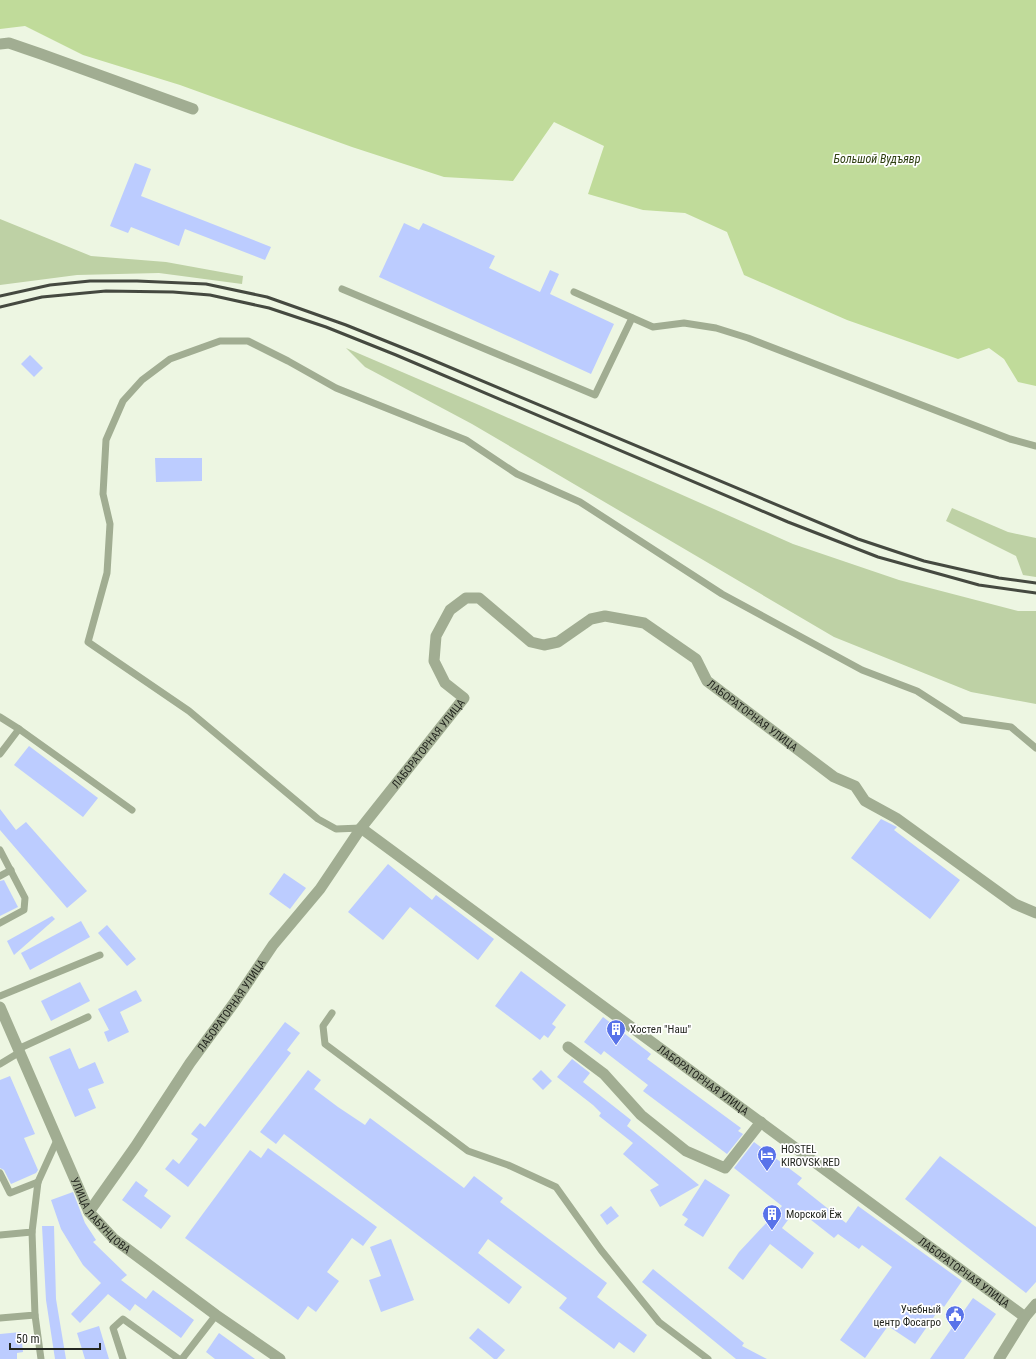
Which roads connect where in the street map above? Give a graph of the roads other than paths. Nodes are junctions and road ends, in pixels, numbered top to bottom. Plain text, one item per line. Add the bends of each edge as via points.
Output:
1 (0, 44) edge
2 (193, 109) dead end
3 (342, 289) dead end
4 (574, 292) dead end
5 (632, 318) junction
6 (1036, 446) edge
7 (0, 717) edge
8 (19, 729) junction
9 (1036, 748) edge
10 (0, 754) edge
11 (132, 810) dead end
12 (361, 828) junction
13 (0, 850) edge
14 (11, 870) junction
15 (0, 876) edge
16 (1036, 914) edge
17 (0, 923) edge
18 (100, 954) dead end
19 (0, 996) edge
20 (0, 1007) edge
21 (332, 1012) dead end
22 (88, 1017) dead end
23 (568, 1047) dead end
24 (19, 1050) junction
25 (0, 1064) edge
26 (761, 1122) junction
27 (58, 1138) junction
28 (0, 1173) edge
29 (38, 1182) junction
30 (90, 1212) junction
31 (32, 1232) junction
32 (0, 1235) edge
33 (1036, 1304) edge
34 (35, 1315) junction
35 (216, 1315) junction
36 (1025, 1317) junction
37 (0, 1318) edge
38 (41, 1359) edge
39 (123, 1359) edge
40 (179, 1359) edge
41 (182, 1359) edge
42 (280, 1359) edge
43 (708, 1359) edge
44 (999, 1359) edge

1 - 2 street via 9,43
3 - 5 lane via 595,395
4 - 5 lane
5 - 6 lane via 653,327 684,324 716,328 742,336 1010,440
7 - 8 lane
8 - 10 lane
8 - 11 lane
9 - 12 lane via 1011,727 962,720 917,690 862,670 722,594 580,502 517,474 466,440 336,388 248,341 220,341 170,359 142,380 123,401 106,440 103,494 110,524 107,573 88,642 189,711 318,819 336,830
12 - 16 street, ЛАБОРАТОРНАЯ УЛИЦА via 464,698 445,684 434,661 436,636 450,610 466,598 479,598 531,642 544,645 558,642 591,619 604,616 644,624 696,659 707,681 834,777 855,786 865,801 896,818 1015,904
12 - 26 street, ЛАБОРАТОРНАЯ УЛИЦА
12 - 30 street, ЛАБОРАТОРНАЯ УЛИЦА via 320,889 273,946 190,1063
13 - 14 lane
14 - 15 lane
14 - 17 lane via 26,898 24,910
18 - 19 lane
20 - 24 street, УЛИЦА ЛАБУНЦОВА
21 - 43 lane via 323,1026 325,1044 468,1151 508,1165 556,1187 600,1250 659,1322
22 - 24 lane
23 - 26 street via 604,1074 641,1115 686,1151 725,1168
24 - 25 lane
24 - 27 street, УЛИЦА ЛАБУНЦОВА
26 - 36 street, ЛАБОРАТОРНАЯ УЛИЦА
27 - 29 lane
27 - 30 street, УЛИЦА ЛАБУНЦОВА
28 - 29 lane via 10,1193
29 - 31 lane
30 - 35 street, УЛИЦА ЛАБУНЦОВА via 114,1239
31 - 32 lane
31 - 34 lane
33 - 36 street
34 - 37 lane
34 - 38 lane
35 - 41 lane
35 - 42 street, УЛИЦА ЛАБУНЦОВА
36 - 44 street
39 - 40 lane via 113,1328 123,1319

